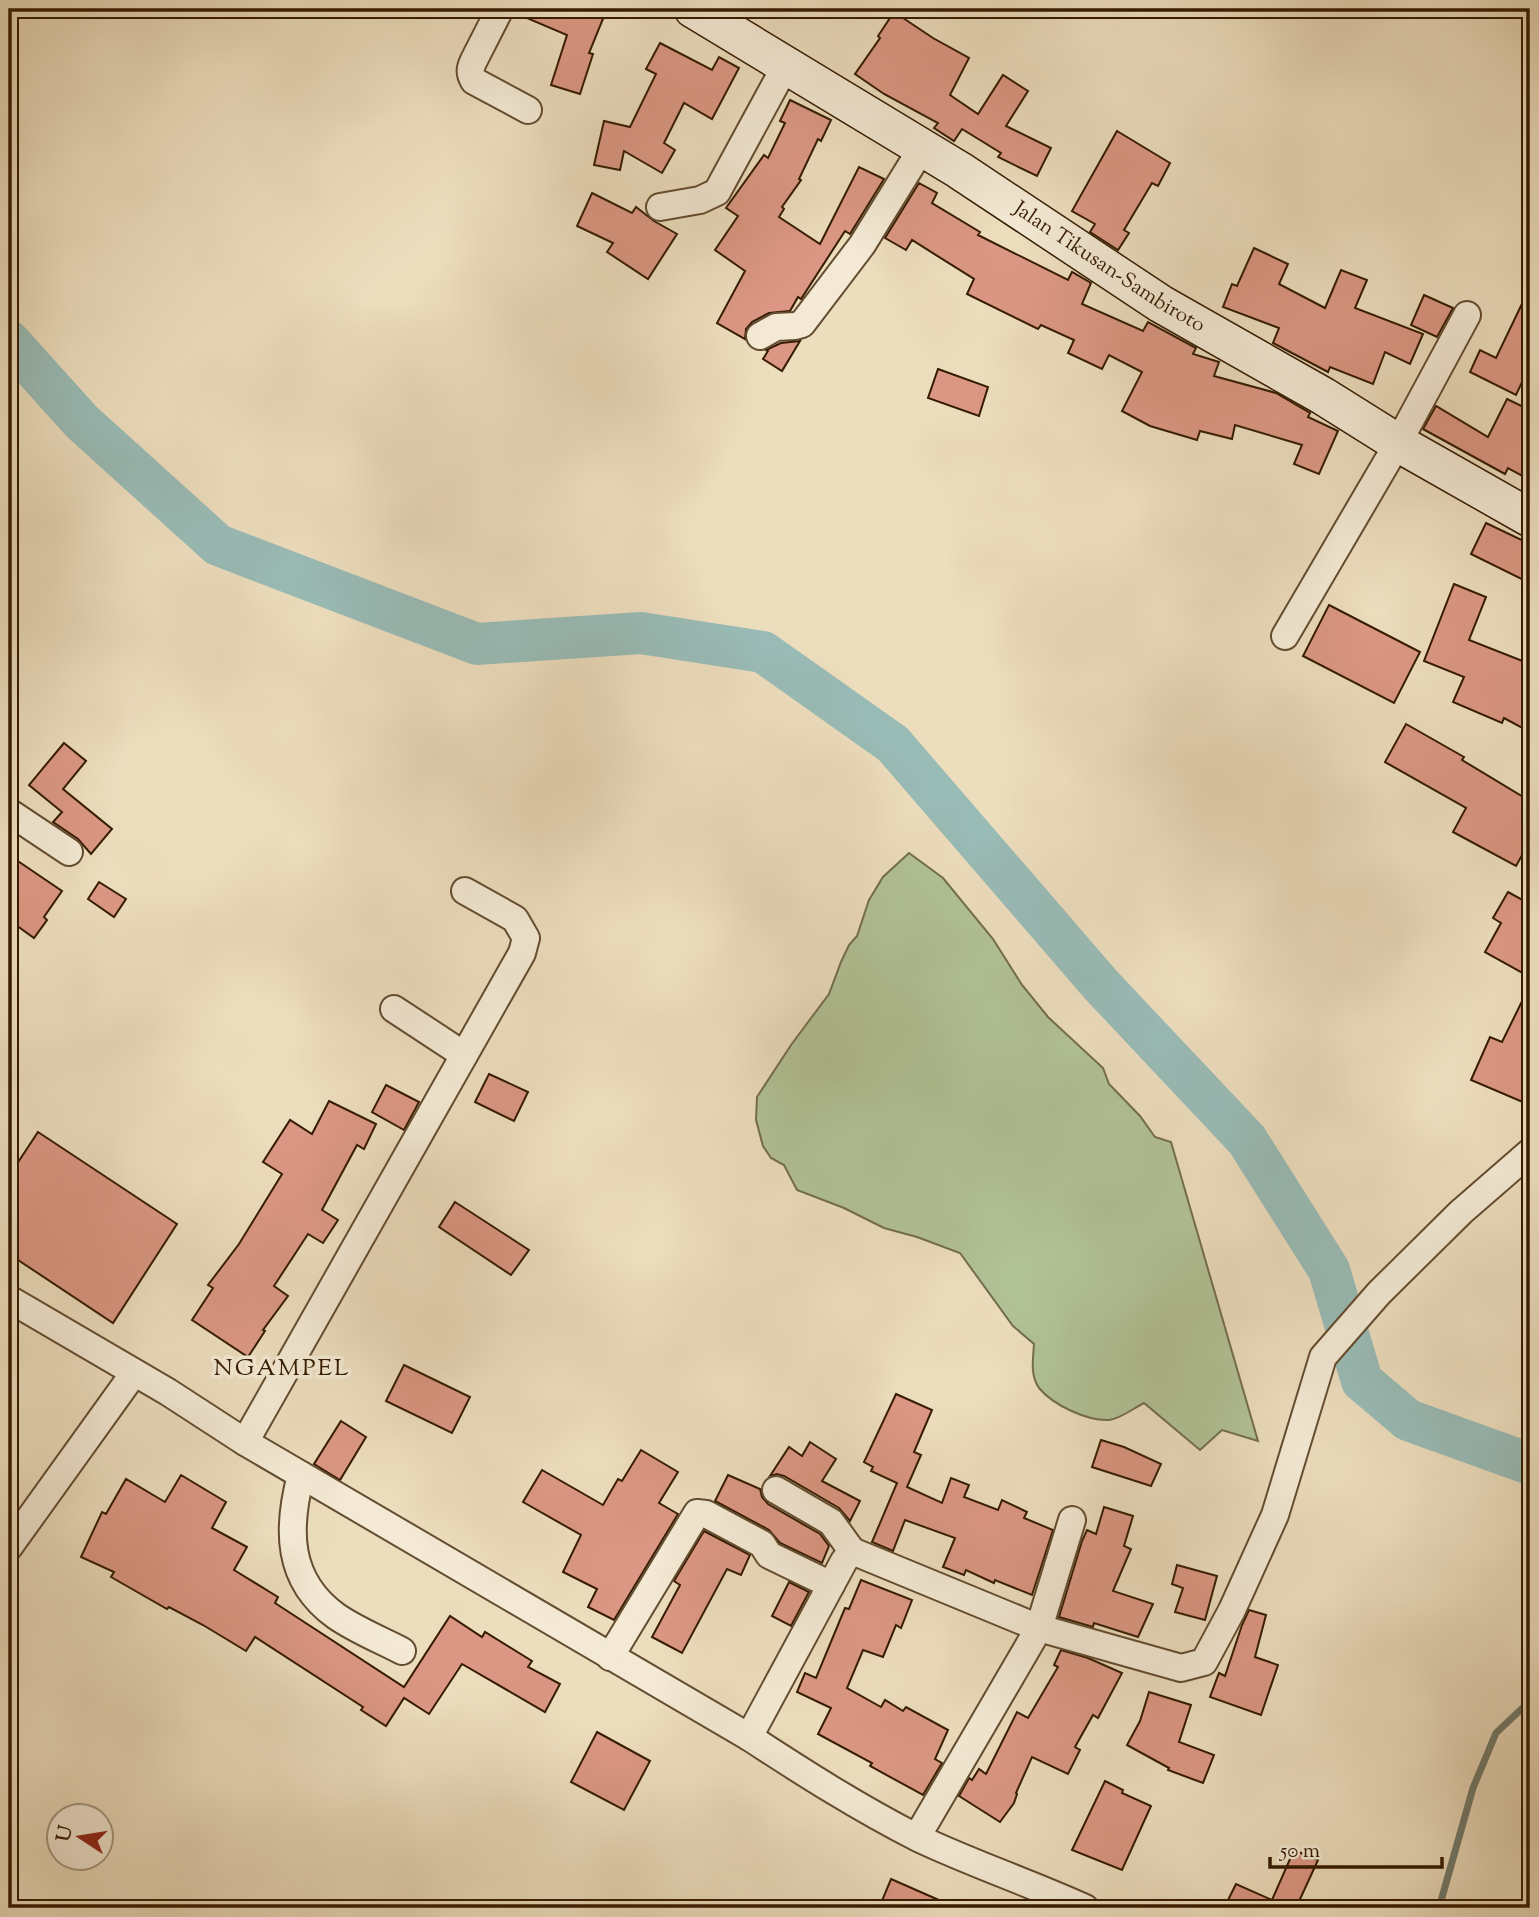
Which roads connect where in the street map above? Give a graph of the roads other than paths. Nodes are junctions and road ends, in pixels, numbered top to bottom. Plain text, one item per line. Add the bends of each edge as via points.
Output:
1 (500, 9) edge
2 (693, 9) edge
3 (786, 65) junction
4 (528, 110) dead end
5 (922, 148) junction
6 (660, 207) dead end
7 (1467, 315) dead end
8 (760, 336) dead end
9 (1398, 443) junction
10 (1530, 518) edge
11 (1285, 636) dead end
12 (9, 812) edge
13 (69, 852) dead end
14 (466, 891) dead end
15 (394, 1009) dead end
16 (464, 1055) junction
17 (1530, 1152) edge
18 (9, 1299) edge
19 (134, 1373) junction
20 (245, 1442) junction
21 (301, 1475) junction
22 (776, 1490) dead end
23 (1072, 1520) dead end
24 (9, 1547) edge
25 (852, 1551) junction
26 (831, 1585) junction
27 (1039, 1628) junction
28 (402, 1651) dead end
29 (610, 1657) junction
30 (749, 1737) junction
31 (917, 1837) junction
32 (1085, 1908) edge

1 - 4 street via 470,76
2 - 3 street, Jalan Tikusan-Sambiroto
3 - 5 street, Jalan Tikusan-Sambiroto
3 - 6 street via 717,192
5 - 8 street via 862,245 802,324 776,327
5 - 9 street, Jalan Tikusan-Sambiroto via 1161,304
7 - 9 street
9 - 10 street, Jalan Tikusan-Sambiroto
9 - 11 street
12 - 13 street
14 - 16 street via 514,919 526,938
15 - 16 street
16 - 20 street
17 - 27 street via 1379,1293 1323,1357 1275,1515 1204,1662 1181,1668
18 - 19 street
19 - 20 street
19 - 24 street
20 - 21 street
21 - 28 street via 291,1521 294,1553 305,1581 336,1616
21 - 29 street
22 - 25 street via 831,1522
23 - 27 street
25 - 26 street
25 - 27 street
26 - 29 street via 697,1513
26 - 30 street
27 - 31 street
29 - 30 street
30 - 31 street via 828,1789
31 - 32 street

